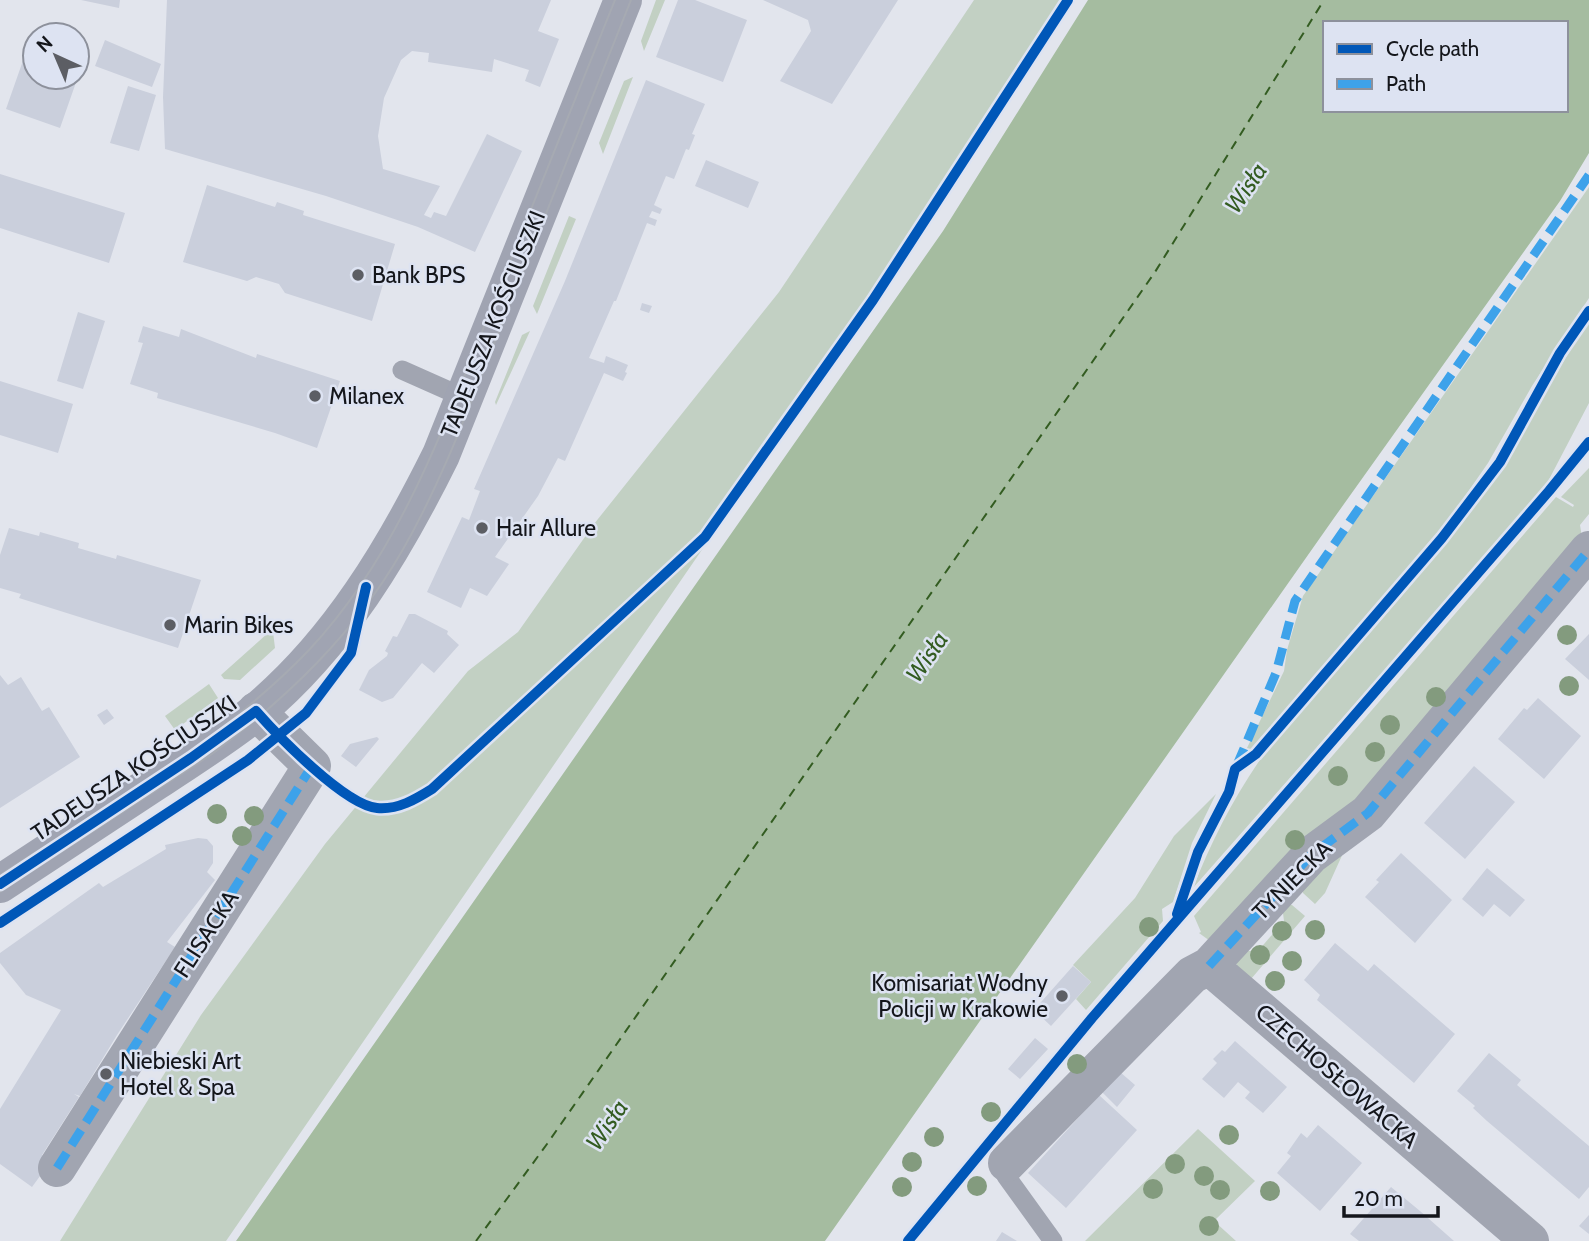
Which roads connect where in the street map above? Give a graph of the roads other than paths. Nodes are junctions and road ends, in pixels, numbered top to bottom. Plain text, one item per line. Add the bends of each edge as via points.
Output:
1 (623, 0) edge
2 (402, 370) dead end
3 (465, 398) junction
4 (1589, 550) edge
5 (256, 711) junction
6 (0, 884) edge
7 (1209, 966) junction
8 (1007, 1163) joint
9 (57, 1168) dead end
10 (1054, 1241) edge
11 (1530, 1241) edge

1 - 3 street, TADEUSZA KOŚCIUSZKI
2 - 3 lane
3 - 5 street, TADEUSZA KOŚCIUSZKI via 392,549 323,643
4 - 7 street, TYNIECKA via 1368,813 1311,855
5 - 6 street, TADEUSZA KOŚCIUSZKI
5 - 9 street, FLISACKA via 312,766
7 - 8 street, TYNIECKA via 1192,975
7 - 11 street, CZECHOSŁOWACKA
8 - 10 lane via 1006,1176

